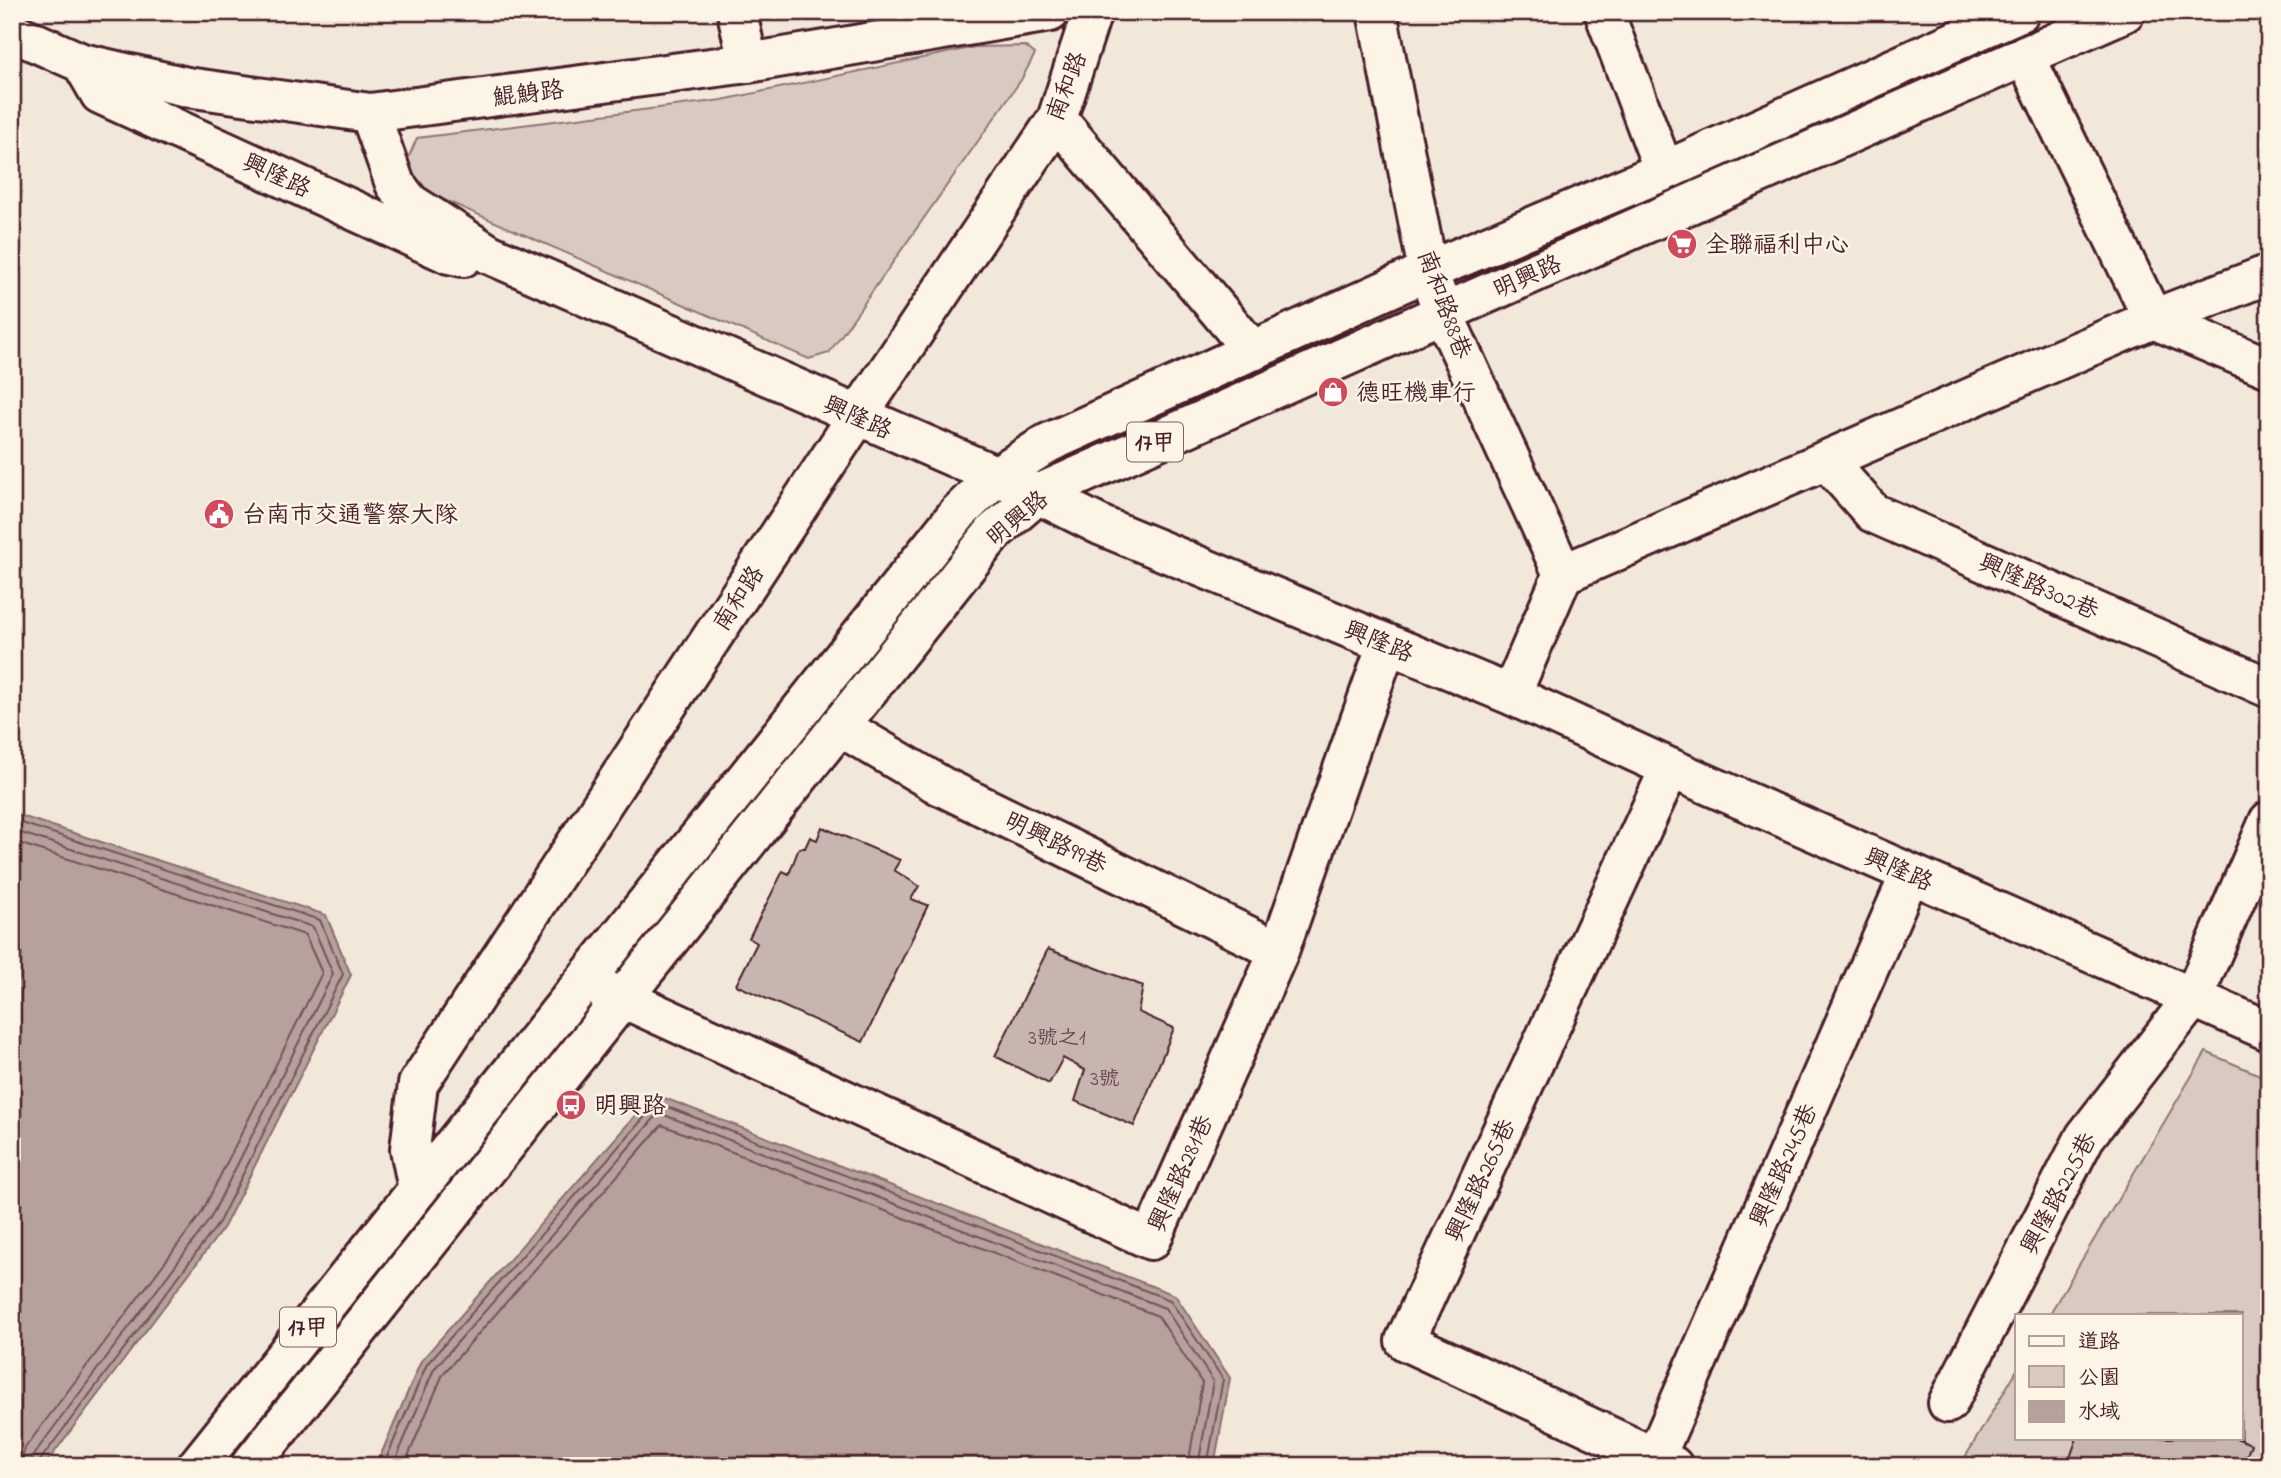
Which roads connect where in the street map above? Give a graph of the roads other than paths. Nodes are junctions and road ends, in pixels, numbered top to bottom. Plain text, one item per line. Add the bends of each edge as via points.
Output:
1 (737, 12) edge
2 (1051, 12) edge
3 (1092, 12) edge
4 (1377, 12) edge
5 (1604, 12) edge
6 (2020, 12) edge
7 (2125, 12) edge
8 (12, 32) edge
9 (2025, 56) junction
10 (82, 63) junction
11 (748, 64) junction
12 (370, 113) junction
13 (1057, 119) junction
14 (1664, 171) junction
15 (489, 254) junction
16 (1428, 271) junction
17 (2269, 274) edge
18 (1443, 313) junction
19 (2154, 319) junction
20 (1253, 351) junction
21 (2269, 368) edge
22 (857, 417) junction
23 (1826, 460) junction
24 (996, 476) junction
25 (1038, 494) junction
26 (1563, 574) junction
27 (1387, 644) junction
28 (2269, 688) edge
29 (1511, 695) junction
30 (838, 726) junction
31 (1670, 768) junction
32 (2269, 821) edge
33 (1910, 874) junction
34 (1279, 951) junction
35 (586, 981) junction
36 (2193, 998) junction
37 (621, 1000) junction
38 (2269, 1031) edge
39 (418, 1189) junction
40 (1948, 1403) dead end
41 (1664, 1461) edge
42 (197, 1466) edge
43 (250, 1466) edge

1 - 11 street
2 - 11 street, 鯤鯓路
3 - 13 street, 南和路
4 - 16 street, 南和路88巷
5 - 14 street
6 - 14 street, 明興路 / 17甲
7 - 9 street, 明興路 / 17甲
8 - 10 street, 鯤鯓路
9 - 18 street, 明興路 / 17甲
9 - 19 street
10 - 12 street, 鯤鯓路 via 187,87
10 - 15 street, 興隆路 via 100,94 449,254 468,258
11 - 12 street, 鯤鯓路
12 - 15 street, 興隆路 via 395,184 410,202
13 - 20 street
13 - 22 street, 南和路
14 - 16 street, 明興路 / 17甲
15 - 22 street, 興隆路
16 - 18 street, 南和路88巷
16 - 20 street, 明興路 / 17甲
17 - 19 street
18 - 25 street, 明興路 / 17甲
18 - 26 street, 南和路88巷
19 - 21 street
19 - 23 street
20 - 24 street, 明興路 / 17甲 via 1048,443
22 - 24 street, 興隆路
22 - 39 street, 南和路 via 418,1084 410,1149
23 - 26 street
23 - 28 street, 興隆路302巷 via 1873,513
24 - 25 street, 興隆路
24 - 35 street, 明興路 / 17甲 via 959,512
25 - 27 street, 興隆路 via 1102,526
25 - 30 street, 明興路 / 17甲 via 994,532
26 - 29 street
27 - 29 street, 興隆路
27 - 34 street, 興隆路281巷
29 - 31 street, 興隆路
30 - 34 street, 明興路99巷 via 941,786
30 - 37 street, 明興路 / 17甲
31 - 33 street, 興隆路
31 - 41 street, 興隆路265巷 via 1405,1341
32 - 36 street, 興隆路225巷
33 - 36 street, 興隆路
33 - 41 street, 興隆路245巷
34 - 37 street, 興隆路281巷 via 1151,1240
35 - 37 street, 興隆路281巷
35 - 39 street, 明興路 / 17甲
36 - 38 street, 興隆路
36 - 40 street, 興隆路225巷 via 2085,1138
37 - 43 street, 明興路 / 17甲
39 - 42 street, 明興路 / 17甲

